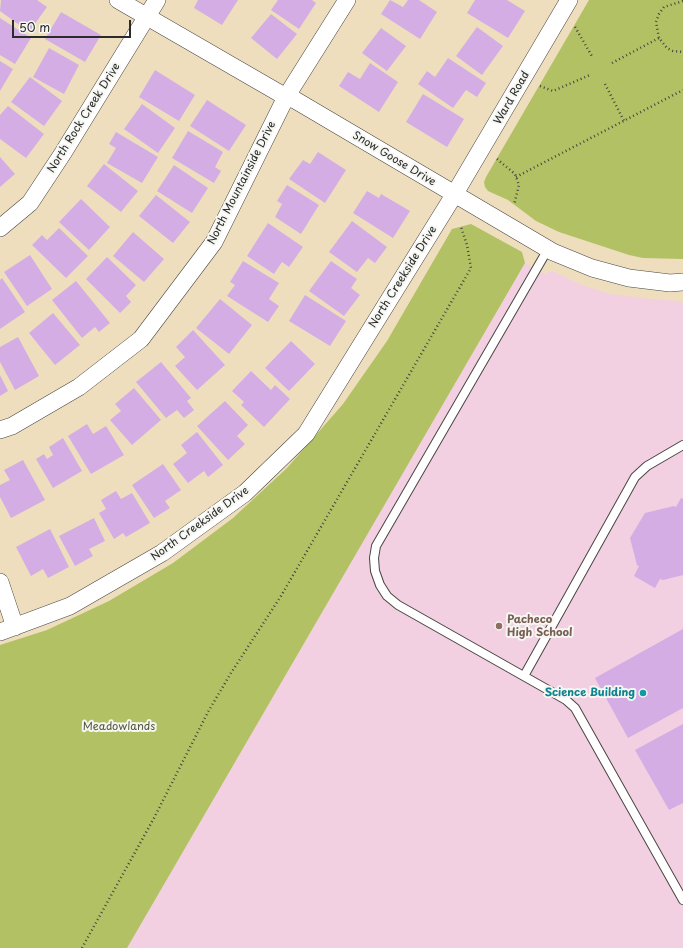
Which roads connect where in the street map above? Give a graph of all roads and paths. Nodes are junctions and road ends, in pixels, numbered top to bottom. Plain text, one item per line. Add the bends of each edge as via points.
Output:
1 (118, 0) edge
2 (157, 0) edge
3 (347, 0) edge
4 (569, 0) edge
5 (672, 1) edge
6 (683, 1) edge
7 (147, 16) junction
8 (575, 26) dead end
9 (659, 38) junction
10 (683, 52) edge
11 (593, 58) dead end
12 (612, 63) dead end
13 (590, 75) dead end
14 (605, 84) dead end
15 (540, 86) dead end
16 (683, 90) edge
17 (286, 97) junction
18 (624, 121) junction
19 (497, 159) dead end
20 (516, 177) junction
21 (454, 195) junction
22 (514, 205) dead end
23 (461, 227) dead end
24 (0, 228) edge
25 (548, 249) junction
26 (683, 282) edge
27 (0, 430) edge
28 (683, 445) edge
29 (0, 582) edge
30 (8, 629) edge
31 (524, 676) junction
32 (683, 900) edge
33 (82, 948) edge

1 - 7 street, Snow Goose Drive
2 - 7 street, North Rock Creek Drive
3 - 17 street, North Mountainside Drive
4 - 21 street, Ward Road
5 - 6 path
5 - 9 path via 664,7 656,22
7 - 17 street, Snow Goose Drive
7 - 24 street, North Rock Creek Drive via 30,203
8 - 11 path
9 - 10 path via 667,48
9 - 12 path
13 - 15 path via 553,91
14 - 18 path
16 - 18 path
17 - 21 street, Snow Goose Drive
17 - 27 street, North Mountainside Drive via 214,242 141,339 79,387 12,426
18 - 20 path
19 - 20 path via 508,166
20 - 22 path via 519,185
21 - 25 street, Snow Goose Drive
21 - 30 street, North Creekside Drive via 306,434 245,493 162,553 70,606
23 - 33 path via 471,268 281,596 208,712 154,818
25 - 26 street, Snow Goose Drive via 592,268 629,278
25 - 31 lane via 376,546 374,558 380,585 387,596 398,605
28 - 31 lane via 647,466 635,477
29 - 30 street
31 - 32 lane via 575,708

